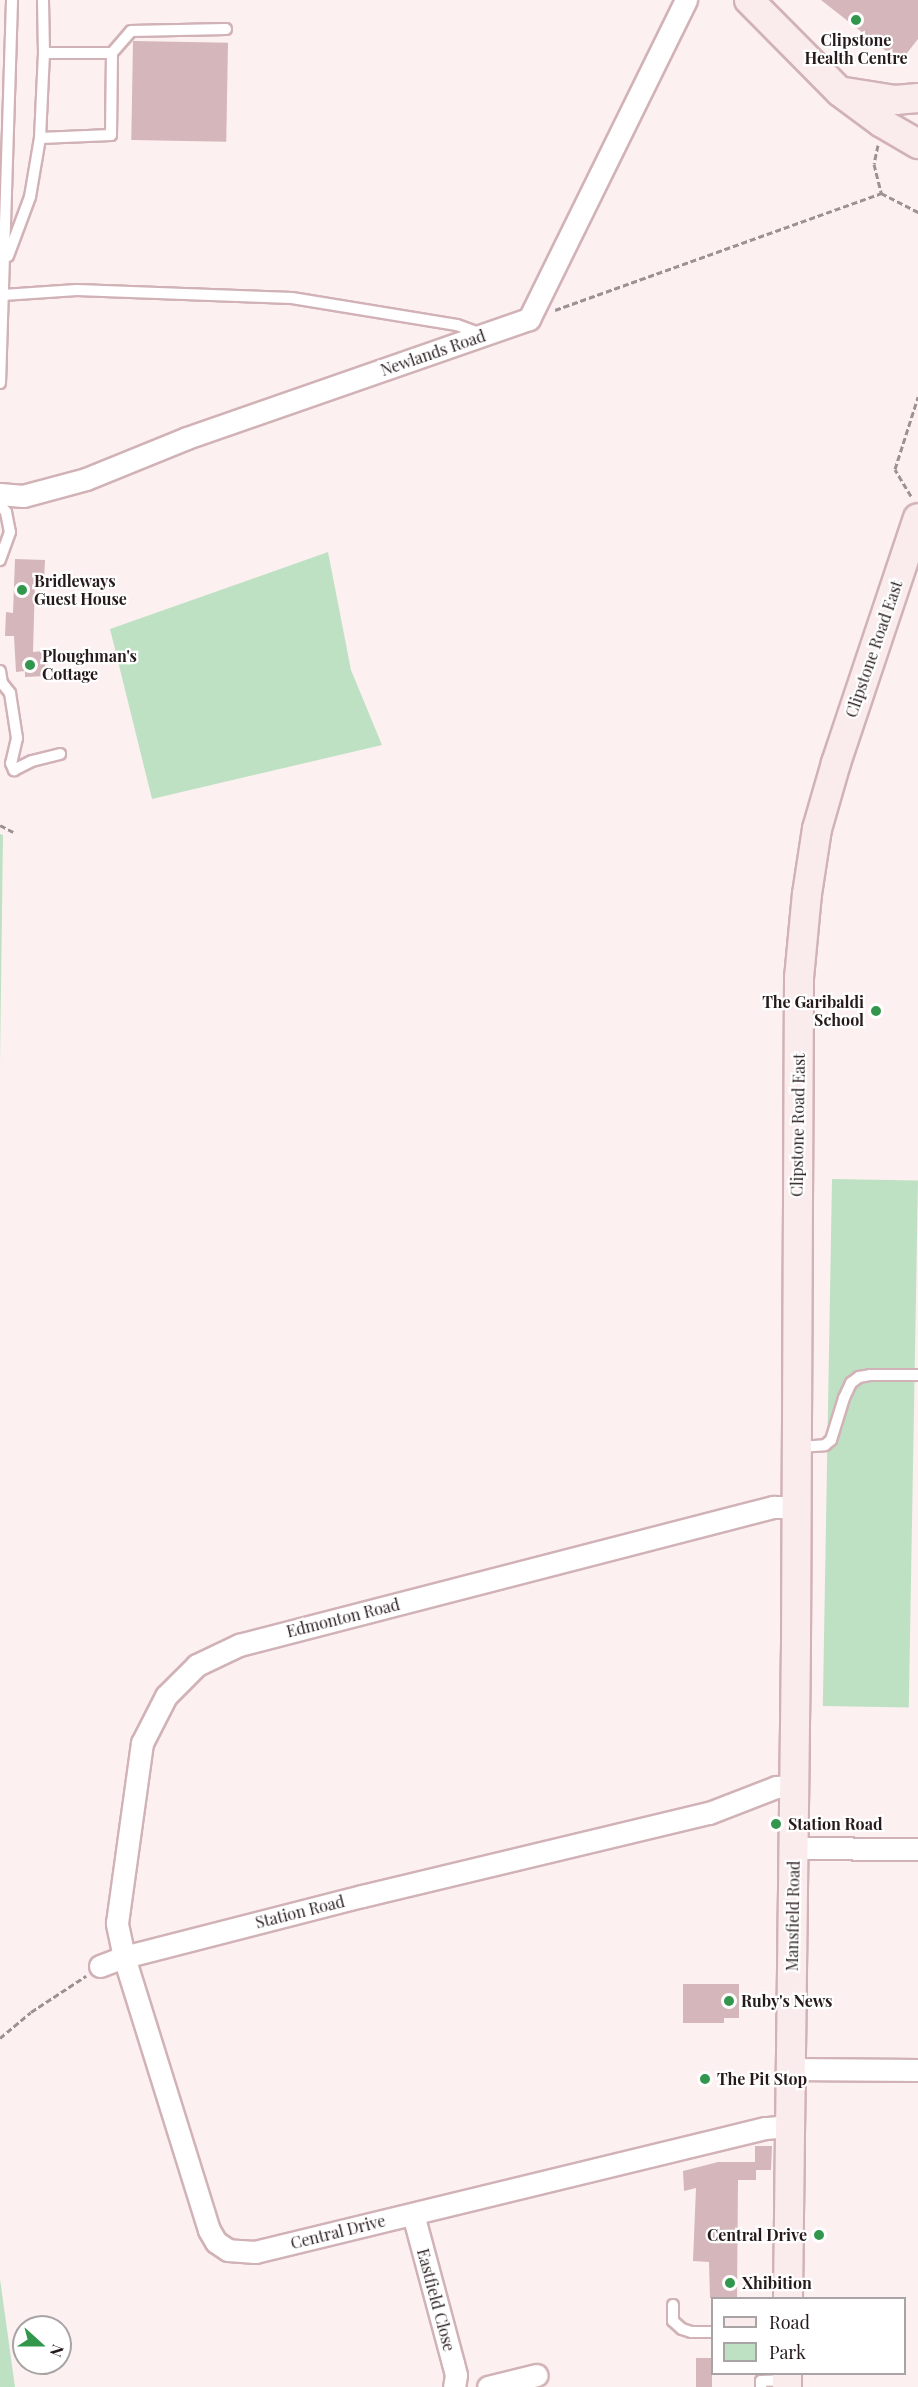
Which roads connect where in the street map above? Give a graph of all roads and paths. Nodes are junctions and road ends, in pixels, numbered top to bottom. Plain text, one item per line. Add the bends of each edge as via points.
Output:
1 (12, 0) edge
2 (43, 0) edge
3 (686, 0) edge
4 (749, 0) edge
5 (226, 29) dead end
6 (44, 53) junction
7 (112, 53) junction
8 (840, 92) junction
9 (918, 98) edge
10 (882, 123) junction
11 (40, 138) junction
12 (918, 144) edge
13 (881, 193) junction
14 (918, 212) edge
15 (4, 264) junction
16 (3, 295) junction
17 (1, 316) edge
18 (529, 319) junction
19 (486, 335) junction
20 (0, 382) edge
21 (918, 397) edge
22 (0, 494) edge
23 (0, 505) edge
24 (915, 508) edge
25 (0, 560) edge
26 (0, 671) edge
27 (60, 754) dead end
28 (0, 825) edge
29 (13, 832) dead end
30 (918, 1376) edge
31 (796, 1447) junction
32 (795, 1507) junction
33 (796, 1642) joint
34 (795, 1786) junction
35 (794, 1848) junction
36 (918, 1849) edge
37 (124, 1957) junction
38 (100, 1966) joint
39 (0, 2038) edge
40 (790, 2069) junction
41 (918, 2070) edge
42 (789, 2126) junction
43 (413, 2214) junction
44 (788, 2297) edge
45 (673, 2305) dead end
46 (711, 2332) edge
47 (537, 2375) dead end
48 (454, 2387) edge
49 (488, 2387) edge

1 - 15 lane
2 - 6 lane
3 - 18 street
4 - 8 main road
5 - 7 lane via 132,31
6 - 7 lane
6 - 11 lane
7 - 11 lane via 111,135
8 - 9 main road via 896,100
8 - 10 main road
10 - 12 main road
10 - 13 path via 874,164
11 - 15 lane via 30,197
13 - 14 path
13 - 18 path
15 - 16 lane
16 - 17 lane
16 - 19 lane via 77,290 292,298 457,325
17 - 20 lane
18 - 19 street, Newlands Road
19 - 22 street, Newlands Road via 187,438 86,479 23,496
21 - 24 path via 895,469
23 - 25 lane via 6,512 10,532
24 - 31 main road, Clipstone Road East via 817,829 807,894 799,978
26 - 27 lane via 2,683 10,693 17,738 10,763 14,770
28 - 29 path
30 - 31 lane via 859,1377 851,1383 844,1398 831,1440 825,1445
31 - 32 main road, Clipstone Road East
32 - 33 main road, Clipstone Road East
32 - 37 street, Edmonton Road via 773,1507 239,1644 197,1665 166,1696 142,1743 117,1923
33 - 34 main road, Mansfield Road
34 - 35 main road, Mansfield Road
34 - 37 street, Station Road via 776,1787 709,1814
35 - 36 street
35 - 40 main road, Mansfield Road
37 - 38 street, Station Road
37 - 43 street, Central Drive via 216,2242 228,2250 255,2252
38 - 39 path
40 - 41 street
40 - 42 main road, Mansfield Road
42 - 43 street, Central Drive via 742,2133
42 - 44 main road, Mansfield Road
43 - 48 street, Eastfield Close via 456,2375
45 - 46 lane via 673,2321 682,2329
47 - 49 street

